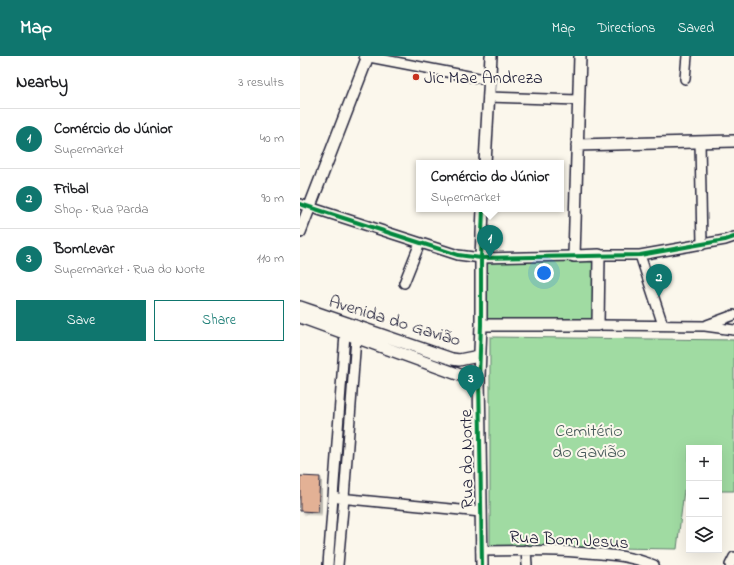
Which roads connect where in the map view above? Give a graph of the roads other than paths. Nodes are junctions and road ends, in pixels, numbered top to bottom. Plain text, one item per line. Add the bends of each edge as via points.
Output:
1 (366, 56) edge
2 (491, 56) edge
3 (580, 56) edge
4 (687, 56) edge
5 (686, 79) dead end
6 (489, 80) junction
7 (488, 97) junction
8 (578, 100) junction
9 (734, 141) edge
10 (700, 142) junction
11 (577, 145) junction
12 (485, 160) edge
13 (305, 205) edge
14 (483, 212) edge
15 (300, 232) edge
16 (734, 237) edge
17 (420, 243) junction
18 (702, 245) junction
19 (599, 255) junction
20 (640, 255) junction
21 (574, 256) junction
22 (481, 258) junction
23 (404, 283) dead end
24 (300, 307) edge
25 (734, 315) edge
26 (300, 317) edge
27 (481, 325) junction
28 (598, 325) junction
29 (663, 326) junction
30 (706, 326) junction
31 (346, 329) junction
32 (734, 330) edge
33 (357, 333) junction
34 (479, 356) junction
35 (436, 360) junction
36 (479, 377) junction
37 (340, 394) junction
38 (352, 395) junction
39 (337, 446) junction
40 (348, 447) junction
41 (333, 497) junction
42 (344, 498) junction
43 (481, 512) junction
44 (526, 550) junction
45 (481, 551) junction
46 (734, 557) edge
47 (328, 565) edge
48 (338, 565) edge
49 (482, 565) edge
50 (528, 565) edge
51 (654, 565) edge
52 (730, 565) edge

1 - 6 street
1 - 13 street
2 - 6 street
3 - 8 street
4 - 5 street
6 - 7 street
7 - 8 street
7 - 12 street
8 - 11 street
9 - 10 street
10 - 11 street
10 - 18 street
11 - 21 street
13 - 15 street
13 - 17 street
14 - 22 street, Rua do Norte
16 - 18 street
17 - 22 street via 458,255
17 - 23 street
18 - 20 street
19 - 20 street
19 - 21 street
19 - 28 street
20 - 29 street
21 - 22 street
22 - 27 street, Rua do Norte
24 - 31 street, Avenida do Gavião
25 - 30 street
26 - 31 street, Avenida do Gavião
27 - 28 street
27 - 34 street, Rua do Norte
28 - 29 street
29 - 30 street
30 - 32 street
31 - 33 street, Avenida do Gavião
31 - 37 street
33 - 35 street, Avenida do Gavião
33 - 38 street
34 - 35 street, Avenida do Gavião via 459,360
34 - 36 street, Rua do Norte
35 - 36 street, Avenida do Gavião via 460,374
36 - 43 street, Rua do Norte
37 - 38 street
37 - 39 street
38 - 40 street
39 - 40 street
39 - 41 street
40 - 42 street
41 - 42 street
41 - 47 street
42 - 43 street
42 - 48 street
43 - 45 street, Rua do Norte
44 - 45 street, Rua Bom Jesus
44 - 50 street
44 - 51 street, Rua Bom Jesus via 622,556
45 - 49 street, Rua do Norte
46 - 52 street

